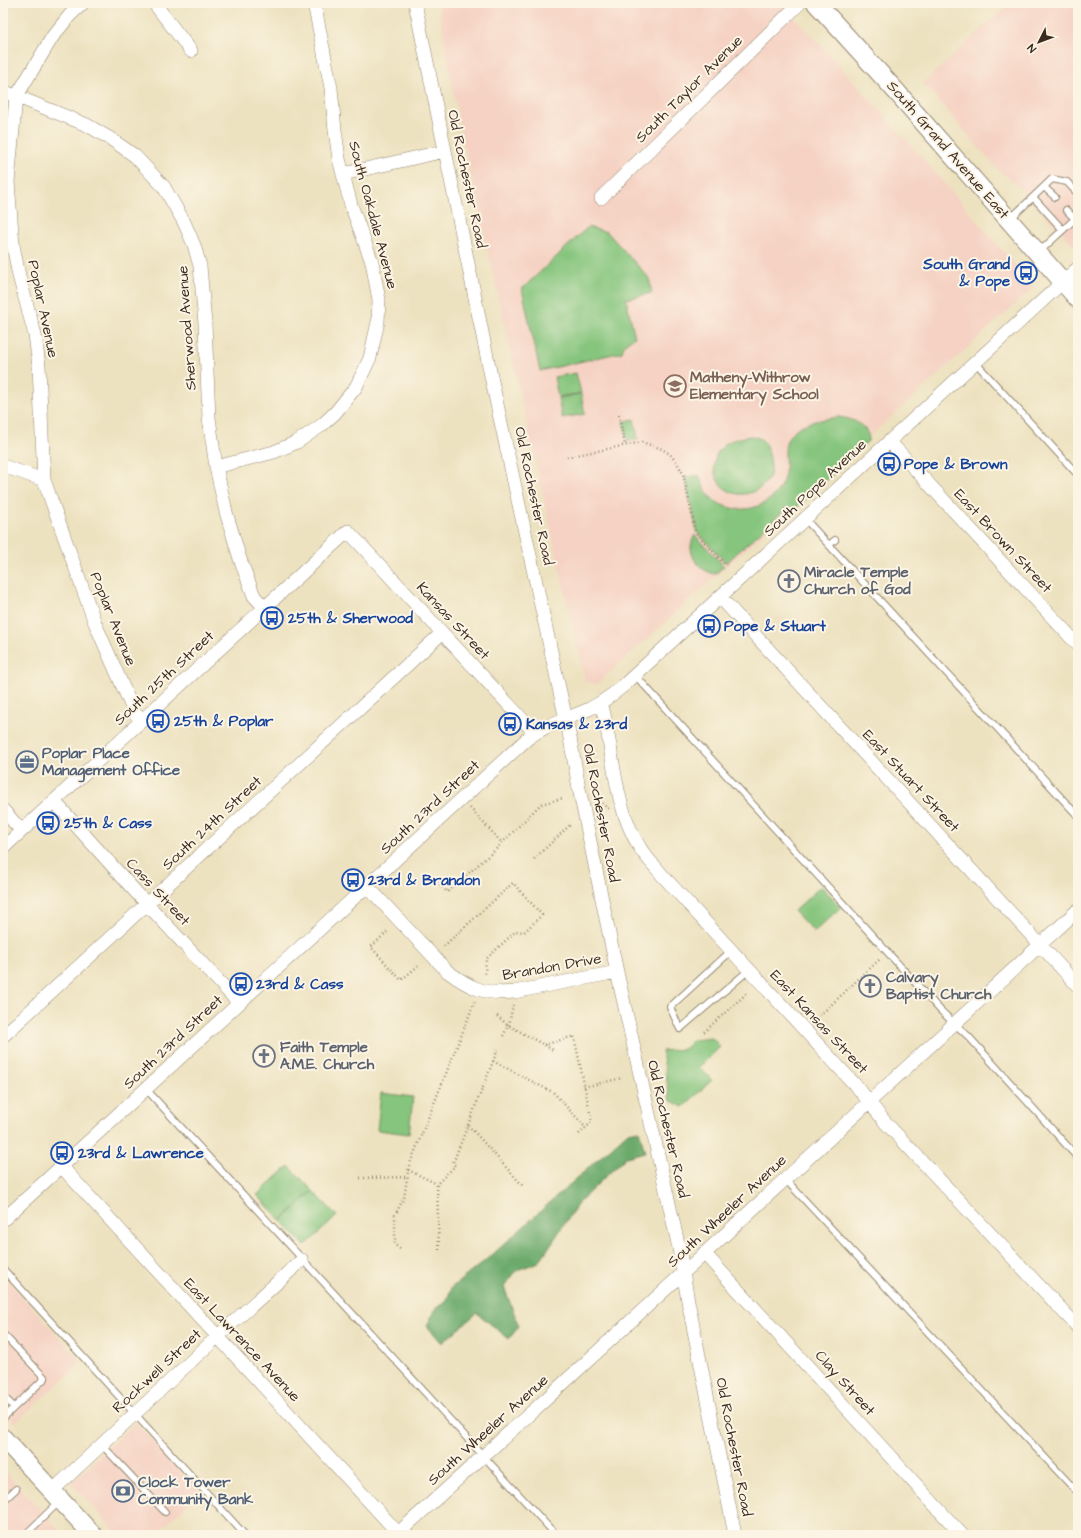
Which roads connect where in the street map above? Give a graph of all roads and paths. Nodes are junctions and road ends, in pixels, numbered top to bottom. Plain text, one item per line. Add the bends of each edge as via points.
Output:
1 (83, 3) edge
2 (154, 3) edge
3 (314, 3) edge
4 (415, 3) edge
5 (800, 3) edge
6 (816, 3) edge
7 (191, 51) dead end
8 (3, 91) edge
9 (16, 97) junction
10 (445, 152) junction
11 (343, 174) junction
12 (1044, 187) junction
13 (1078, 194) edge
14 (1033, 197) junction
15 (1055, 197) dead end
16 (601, 198) dead end
17 (1066, 210) dead end
18 (1077, 219) edge
19 (1009, 220) junction
20 (1063, 230) junction
21 (1038, 253) junction
22 (1078, 268) edge
23 (1063, 282) junction
24 (1078, 299) edge
25 (975, 362) junction
26 (619, 415) dead end
27 (889, 441) junction
28 (625, 445) junction
29 (567, 458) dead end
30 (3, 466) edge
31 (216, 467) junction
32 (1078, 475) edge
33 (44, 480) junction
34 (805, 519) junction
35 (348, 531) joint
36 (835, 540) dead end
37 (829, 545) junction
38 (726, 566) dead end
39 (720, 597) junction
40 (264, 608) junction
41 (442, 633) junction
42 (1078, 645) edge
43 (635, 675) junction
44 (601, 702) junction
45 (566, 719) junction
46 (141, 721) junction
47 (535, 733) junction
48 (589, 792) dead end
49 (564, 798) dead end
50 (54, 801) junction
51 (468, 806) dead end
52 (3, 810) edge
53 (613, 812) dead end
54 (1078, 816) edge
55 (570, 825) dead end
56 (21, 830) junction
57 (502, 843) junction
58 (3, 848) edge
59 (534, 859) dead end
60 (437, 881) dead end
61 (367, 886) junction
62 (147, 904) junction
63 (1078, 910) edge
64 (387, 932) dead end
65 (1040, 944) junction
66 (444, 946) dead end
67 (731, 951) junction
68 (881, 958) dead end
69 (418, 966) dead end
70 (749, 970) junction
71 (617, 972) junction
72 (486, 974) dead end
73 (1078, 986) edge
74 (747, 993) dead end
75 (476, 999) dead end
76 (513, 1001) dead end
77 (240, 1003) junction
78 (497, 1016) dead end
79 (817, 1018) dead end
80 (954, 1024) junction
81 (508, 1025) junction
82 (704, 1032) dead end
83 (3, 1036) edge
84 (503, 1036) dead end
85 (544, 1044) junction
86 (498, 1049) dead end
87 (555, 1051) dead end
88 (493, 1061) junction
89 (622, 1078) dead end
90 (584, 1087) junction
91 (146, 1089) junction
92 (869, 1102) junction
93 (468, 1125) junction
94 (586, 1128) junction
95 (577, 1136) dead end
96 (1078, 1158) edge
97 (61, 1166) junction
98 (408, 1170) junction
99 (407, 1176) junction
100 (360, 1178) dead end
101 (785, 1179) junction
102 (437, 1184) junction
103 (523, 1186) dead end
104 (3, 1220) edge
105 (400, 1249) dead end
106 (439, 1250) dead end
107 (704, 1253) junction
108 (302, 1260) junction
109 (3, 1269) edge
110 (683, 1274) junction
111 (1078, 1328) edge
112 (3, 1334) edge
113 (217, 1337) junction
114 (3, 1396) edge
115 (14, 1407) junction
116 (135, 1414) junction
117 (3, 1418) edge
118 (3, 1438) edge
119 (102, 1445) junction
120 (483, 1456) junction
121 (16, 1489) dead end
122 (1078, 1493) edge
123 (56, 1496) junction
124 (3, 1501) edge
125 (164, 1512) dead end
126 (65, 1532) dead end
127 (398, 1534) edge
128 (25, 1535) edge
129 (61, 1535) edge
130 (93, 1535) edge
131 (245, 1535) edge
132 (556, 1535) edge
133 (735, 1535) edge
134 (962, 1535) edge

1 - 9 street, Poplar Avenue via 54,36
2 - 7 street
3 - 11 street, South Oakdale Avenue via 331,88
4 - 10 street, Old Rochester Road
5 - 16 street, South Taylor Avenue
6 - 19 main road, South Grand Avenue East
8 - 9 street, Sherwood Avenue
9 - 31 street, Sherwood Avenue via 87,125 111,139 135,156 164,187 175,205 194,245 200,266 209,418
9 - 33 street, Poplar Avenue via 8,182 13,245 35,335 39,366
10 - 11 street
10 - 45 street, Old Rochester Road
11 - 31 street, South Oakdale Avenue via 351,205 372,262 379,300 378,322 370,358 356,387 322,425 297,442 274,452
12 - 13 lane via 1052,179 1067,182
12 - 14 lane
12 - 15 lane
14 - 19 lane
14 - 20 lane
17 - 18 lane
18 - 20 lane
19 - 21 main road, South Grand Avenue East
20 - 21 lane
21 - 23 main road, South Grand Avenue East
22 - 23 street, South Pope Avenue
23 - 24 main road, South Grand Avenue East
23 - 25 street, South Pope Avenue
25 - 27 street, South Pope Avenue
25 - 32 lane
26 - 28 path
27 - 34 street, South Pope Avenue
27 - 42 street, East Brown Street
28 - 29 path
28 - 38 path via 642,442 652,444 670,454 683,473 696,533
30 - 33 street
31 - 40 street, Sherwood Avenue via 240,559 254,596
33 - 46 street, Poplar Avenue via 95,623 134,712
34 - 37 lane
34 - 39 street, South Pope Avenue
35 - 40 street, South 25th Street
35 - 41 street, Kansas Street
36 - 37 lane
37 - 54 lane
39 - 43 street, South Pope Avenue
39 - 65 street, East Stuart Street
40 - 46 street, South 25th Street
41 - 47 street, Kansas Street
41 - 62 street, South 24th Street
43 - 44 street, South Pope Avenue
43 - 80 lane
44 - 45 street, South Pope Avenue
44 - 67 street, East Kansas Street via 617,783 626,817 639,847
45 - 47 street, South 23rd Street
45 - 71 street, Old Rochester Road
46 - 50 street, South 25th Street
47 - 61 street, South 23rd Street
48 - 53 path
49 - 57 path via 541,804
50 - 56 street, South 25th Street
50 - 62 street, Cass Street
51 - 57 path
52 - 56 street
55 - 59 path
56 - 58 street, South 25th Street
57 - 60 path via 447,892
61 - 71 street, Brandon Drive via 447,971 476,989 498,993 526,990
61 - 77 street, South 23rd Street
62 - 77 street, Cass Street
62 - 83 street, South 24th Street
63 - 65 street, South Wheeler Avenue
64 - 69 path via 371,947 401,980
65 - 73 street, East Stuart Street
65 - 80 street, South Wheeler Avenue
66 - 72 path via 513,883 542,915 524,932 516,931 486,959
67 - 70 street, East Kansas Street
67 - 70 lane via 670,1007 680,1029
68 - 79 path
70 - 92 street, East Kansas Street
71 - 110 street, Old Rochester Road
74 - 82 path
75 - 98 path
76 - 81 path
77 - 91 street, South 23rd Street
78 - 81 path
80 - 92 street, South Wheeler Avenue
80 - 96 lane
81 - 84 path
81 - 85 path
85 - 87 path
85 - 90 path via 574,1036
86 - 88 path
88 - 93 path
88 - 94 path via 554,1092
89 - 90 path
90 - 94 path via 592,1122
91 - 97 street, South 23rd Street
91 - 108 lane
92 - 101 street, South Wheeler Avenue
92 - 111 street, East Kansas Street
93 - 102 path via 453,1163 455,1166
93 - 103 path
94 - 95 path
97 - 104 street, South 23rd Street
97 - 113 street, East Lawrence Avenue
98 - 99 path
98 - 102 path
99 - 100 path
99 - 105 path via 404,1198 395,1215 395,1245
101 - 107 street, South Wheeler Avenue
101 - 122 lane
102 - 106 path
107 - 110 street, South Wheeler Avenue
107 - 134 street, Clay Street
108 - 113 street, Rockwell Street
108 - 120 lane
109 - 116 lane
110 - 120 street, South Wheeler Avenue
110 - 133 street, Old Rochester Road
112 - 115 lane via 45,1378
113 - 116 street, Rockwell Street
113 - 127 street, East Lawrence Avenue
114 - 115 lane
115 - 117 lane
116 - 119 street, Rockwell Street
116 - 131 lane
118 - 123 main road
119 - 123 street, Rockwell Street
119 - 125 lane
120 - 127 street, South Wheeler Avenue
120 - 132 lane
121 - 124 lane
123 - 128 lane
123 - 130 main road
126 - 129 path

